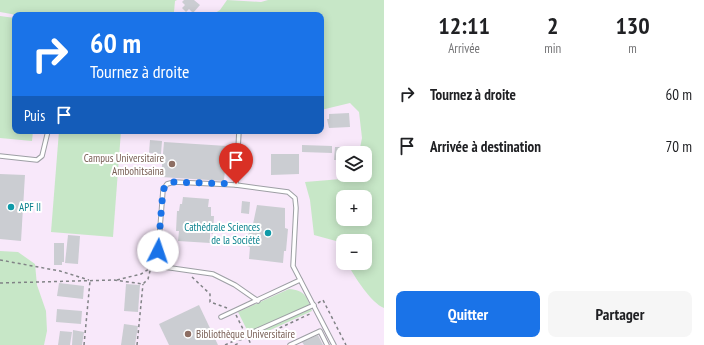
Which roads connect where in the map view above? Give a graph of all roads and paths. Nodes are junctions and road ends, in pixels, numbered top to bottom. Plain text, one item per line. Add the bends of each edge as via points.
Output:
1 (47, 134) edge
2 (239, 134) edge
3 (0, 156) edge
4 (236, 184) junction
5 (0, 260) edge
6 (182, 270) junction
7 (114, 280) junction
8 (300, 280) junction
9 (90, 281) junction
10 (0, 283) edge
11 (143, 284) junction
12 (323, 300) dead end
13 (258, 301) junction
14 (314, 305) junction
15 (234, 311) junction
16 (221, 317) dead end
17 (245, 332) dead end
18 (240, 338) dead end
19 (248, 339) dead end
20 (84, 345) edge
21 (137, 345) edge
22 (252, 345) edge
23 (290, 345) edge
24 (327, 345) edge
25 (334, 345) edge
26 (346, 345) edge

1 - 3 lane via 42,156 37,160
2 - 4 lane
4 - 6 lane via 174,182 167,184 163,190 157,266
4 - 8 lane via 288,192 295,198 293,266
5 - 9 path via 60,271
6 - 13 lane via 213,274
6 - 15 path via 210,294 210,302
7 - 9 path
7 - 11 path
7 - 11 path via 141,274 152,267
8 - 13 lane
8 - 14 lane
9 - 10 path
9 - 20 path
11 - 21 path
12 - 26 path
13 - 15 lane
14 - 18 lane
14 - 25 lane
15 - 16 lane
15 - 17 path
19 - 22 path
23 - 24 lane via 320,332

